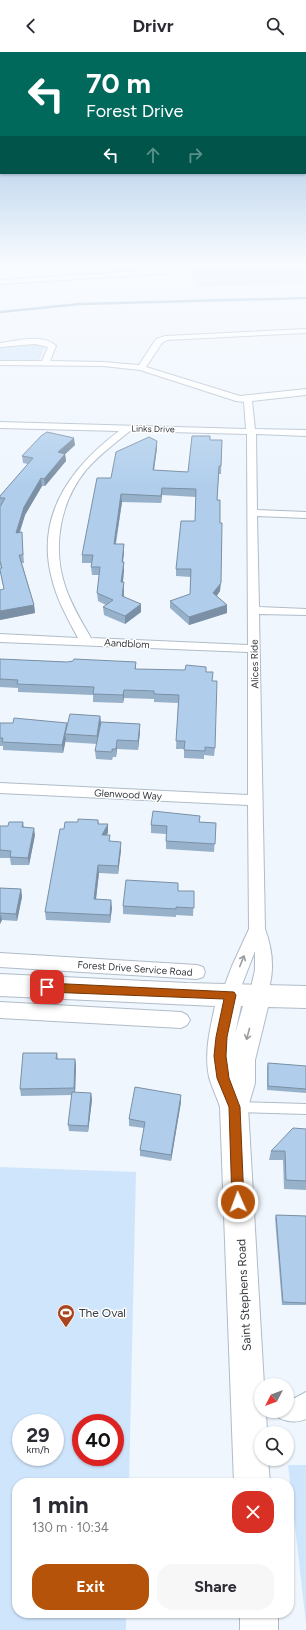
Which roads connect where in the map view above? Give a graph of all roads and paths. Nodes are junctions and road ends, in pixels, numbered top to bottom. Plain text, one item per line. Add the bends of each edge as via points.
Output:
1 (165, 339) edge
2 (0, 345) edge
3 (0, 363) edge
4 (45, 363) junction
5 (141, 368) junction
6 (306, 392) edge
7 (248, 400) junction
8 (0, 425) edge
9 (127, 428) junction
10 (251, 431) junction
11 (306, 432) edge
12 (252, 513) junction
13 (306, 515) edge
14 (253, 610) junction
15 (306, 612) edge
16 (0, 638) edge
17 (86, 642) junction
18 (254, 649) junction
19 (0, 788) edge
20 (256, 800) junction
21 (257, 929) junction
22 (0, 960) edge
23 (197, 972) dead end
24 (0, 985) edge
25 (230, 995) junction
26 (258, 996) junction
27 (306, 997) edge
28 (0, 1010) edge
29 (181, 1020) dead end
30 (234, 1107) junction
31 (306, 1109) edge
32 (254, 1397) edge
33 (255, 1418) edge
34 (252, 1478) edge
35 (258, 1618) edge
36 (259, 1630) edge

1 - 5 street via 159,341
2 - 4 street via 49,343 52,346
3 - 4 street
4 - 5 street via 103,364
5 - 7 street via 229,397
6 - 7 street
7 - 10 street, Alices Ride
8 - 9 street, Links Drive
9 - 10 street, Links Drive
9 - 17 street via 79,473 58,513 53,554 57,578 66,604
10 - 11 street, Links Drive
10 - 12 street, Alices Ride
12 - 13 street
12 - 14 street, Alices Ride
14 - 15 street
14 - 18 street, Alices Ride
16 - 17 street, Aandblom
17 - 18 street, Aandblom
18 - 20 street, Alices Ride
19 - 20 street, Glenwood Way
20 - 21 street, Alices Ride
25 -> 21 street, Alices Ride
21 - 26 street, Alices Ride via 265,967
22 - 23 street, Forest Drive Service Road
24 - 25 street
25 - 26 street
25 - 30 street, Saint Stephens Road via 221,1037 220,1056 223,1078
26 - 27 street
26 -> 30 street, Saint Stephens Road via 242,1060 242,1083
28 - 29 street
30 - 31 lane
30 - 32 street, Saint Stephens Road
33 - 34 street, Saint Stephens Road
35 - 36 street

